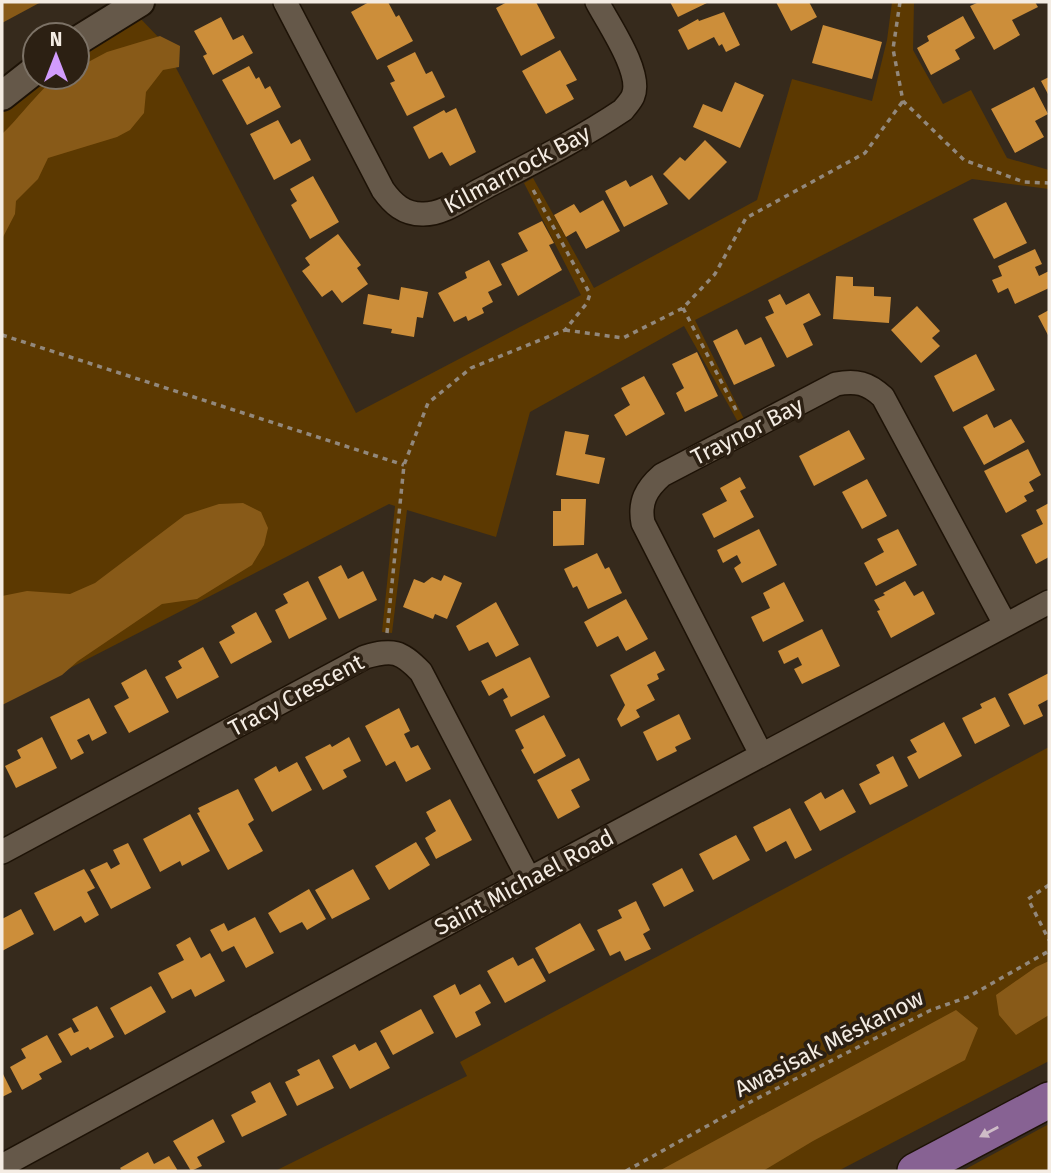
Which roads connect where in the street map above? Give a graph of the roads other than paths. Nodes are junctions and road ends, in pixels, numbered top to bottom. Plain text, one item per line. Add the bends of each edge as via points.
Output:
1 (140, 2) edge
2 (285, 2) edge
3 (597, 2) edge
4 (91, 32) edge
5 (21, 81) edge
6 (2, 96) edge
7 (1049, 602) edge
8 (1005, 624) junction
9 (761, 754) junction
10 (2, 852) edge
11 (529, 879) junction
12 (1049, 1100) edge
13 (2, 1166) edge
14 (915, 1171) edge

1 - 4 street
2 - 3 street, Kilmarnock Bay via 383,190 406,212 424,215 440,211 623,110 634,95 634,78
5 - 6 street
7 - 8 street, Saint Michael Road
8 - 9 street, Saint Michael Road
8 - 9 street, Traynor Bay via 883,397 864,383 836,384 662,475 643,498 643,523
9 - 11 street, Saint Michael Road
10 - 11 street, Tracy Crescent via 365,657 393,652 408,658 421,672
11 - 13 street, Saint Michael Road
12 -> 14 main road

